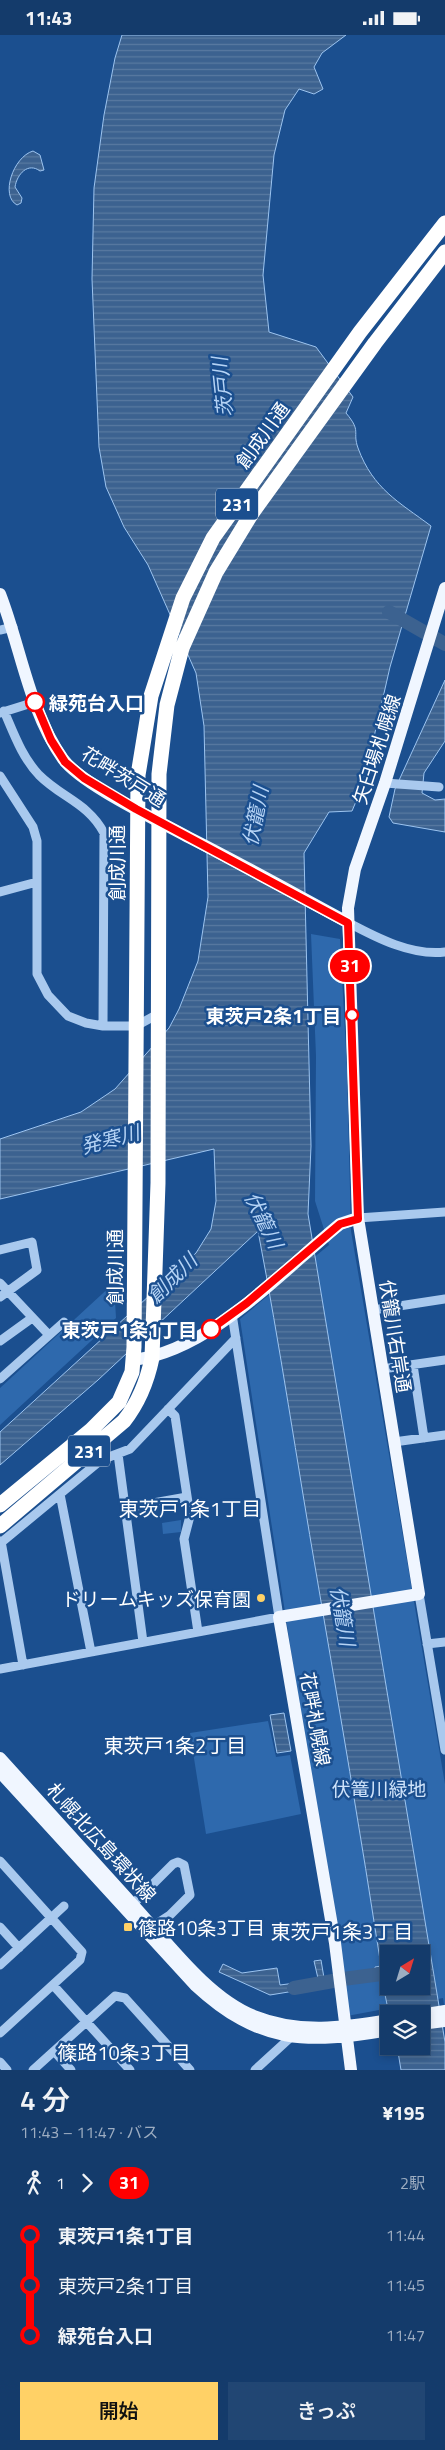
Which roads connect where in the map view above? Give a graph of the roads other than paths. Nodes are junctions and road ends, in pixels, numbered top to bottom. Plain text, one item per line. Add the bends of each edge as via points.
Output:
1 (445, 223) edge
2 (445, 252) edge
3 (445, 588) edge
4 (0, 594) edge
5 (6, 629) edge
6 (35, 702) junction
7 (2, 712) edge
8 (0, 776) edge
9 (390, 783) junction
10 (438, 787) dead end
11 (136, 809) junction
12 (158, 821) junction
13 (36, 882) junction
14 (0, 891) edge
15 (348, 923) junction
16 (445, 952) edge
17 (158, 1016) junction
18 (103, 1026) junction
19 (136, 1026) junction
20 (445, 1212) edge
21 (358, 1219) junction
22 (0, 1250) edge
23 (0, 1283) edge
24 (4, 1294) edge
25 (445, 1299) edge
26 (372, 1310) junction
27 (232, 1314) junction
28 (32, 1318) junction
29 (64, 1321) dead end
30 (48, 1335) junction
31 (236, 1338) junction
32 (0, 1341) edge
33 (133, 1354) junction
34 (152, 1358) junction
35 (445, 1360) edge
36 (413, 1365) junction
37 (382, 1369) junction
38 (0, 1379) edge
39 (168, 1409) junction
40 (445, 1435) edge
41 (424, 1438) junction
42 (394, 1442) junction
43 (118, 1454) junction
44 (60, 1494) junction
45 (187, 1497) junction
46 (0, 1505) edge
47 (125, 1508) junction
48 (0, 1536) edge
49 (419, 1594) junction
50 (280, 1617) junction
51 (198, 1632) junction
52 (143, 1642) junction
53 (445, 1642) edge
54 (427, 1644) junction
55 (91, 1652) junction
56 (23, 1665) junction
57 (0, 1669) edge
58 (445, 1751) edge
59 (0, 1758) edge
60 (0, 1772) edge
61 (0, 1861) edge
62 (133, 1904) junction
63 (64, 1906) dead end
64 (52, 1918) junction
65 (153, 1926) junction
66 (0, 1927) edge
67 (19, 1948) junction
68 (0, 1965) edge
69 (52, 1985) junction
70 (445, 2011) edge
71 (430, 2014) edge
72 (445, 2021) edge
73 (86, 2022) junction
74 (430, 2024) edge
75 (380, 2026) edge
76 (346, 2032) junction
77 (0, 2033) edge
78 (291, 2037) junction
79 (54, 2051) junction
80 (0, 2062) edge
81 (7, 2070) edge
82 (33, 2070) edge
83 (71, 2070) edge
84 (130, 2070) edge
85 (190, 2070) edge
86 (255, 2070) edge
87 (351, 2070) edge

1 - 11 highway, 創成川通 / 231 via 360,332 213,538 183,598 151,696
2 - 12 highway, 創成川通 / 231 via 252,513 216,572 182,648 167,705 159,774
3 - 9 main road, 矢臼場札幌線
4 - 5 main road, 花畔茨戸通
5 - 6 main road, 花畔茨戸通
6 - 7 street
6 - 11 main road, 花畔茨戸通 via 51,740 65,762 84,778
7 - 18 street via 33,768 91,813 104,833
8 - 13 street via 33,827 37,841
9 - 10 street
9 - 15 main road, 矢臼場札幌線 via 355,869
11 - 12 main road, 花畔茨戸通
11 - 19 highway, 創成川通 / 231
12 - 15 main road, 花畔茨戸通
12 - 17 highway, 創成川通 / 231
13 - 14 street
13 - 18 street via 37,974 48,995 68,1016
15 - 16 street via 407,949
15 - 21 main road, 伏籠川右岸通
17 - 19 street
17 - 34 highway, 創成川通 / 231 via 158,1183
18 - 19 street
19 - 33 highway, 創成川通 / 231
20 - 21 street
21 - 26 main road, 伏籠川右岸通
21 - 27 main road via 340,1224
22 - 24 street via 32,1242 37,1270
23 - 24 street
24 - 28 street
25 - 26 street
26 - 37 main road, 伏籠川右岸通
27 - 31 street
27 - 34 main road via 200,1335
28 - 30 street
28 - 32 street
29 - 30 street
30 - 38 street
31 - 39 street
31 - 50 street
33 - 34 main road
33 - 46 highway, 創成川通 / 231 via 132,1372 119,1402 91,1430
34 - 48 highway, 創成川通 / 231 via 136,1405 124,1421
35 - 36 street
36 - 37 street
36 - 41 street
37 - 42 main road, 伏籠川右岸通
39 - 43 street via 130,1449
39 - 45 street via 175,1416
40 - 41 street
41 - 42 street
42 - 49 main road, 伏籠川右岸通
43 - 44 street via 101,1461
43 - 47 street
44 - 48 street
44 - 55 street
45 - 47 street
45 - 51 street via 190,1516 184,1539
47 - 52 street
48 - 56 street
49 - 50 main road
49 - 54 street, 伏籠川右岸通
50 - 51 street
50 - 76 main road, 花畔札幌線 via 327,1892
51 - 52 street
52 - 55 street
53 - 54 street
54 - 58 street, 伏籠川右岸通
55 - 56 street
56 - 57 street
59 - 62 main road, 札幌北広島環状線
60 - 78 main road, 札幌北広島環状線 via 206,1995 226,2012 247,2023
61 - 64 street
62 - 65 main road, 札幌北広島環状線
62 - 65 street via 173,1864 184,1865 190,1895
63 - 64 street
64 - 67 street
64 - 69 street via 82,1952 80,1960
65 - 76 main road, 札幌北広島環状線 via 216,1992 232,2004 254,2016 300,2028
66 - 67 street
67 - 68 street
69 - 73 street
69 - 77 street
70 - 71 main road
72 - 74 main road
73 - 79 street
73 - 84 street
73 - 85 street via 115,1996 125,1998
75 - 76 main road, 札幌北広島環状線
76 - 78 main road, 札幌北広島環状線 via 323,2039
76 - 87 main road, 花畔札幌線
78 - 86 street
79 - 82 street
79 - 83 street
80 - 81 street

